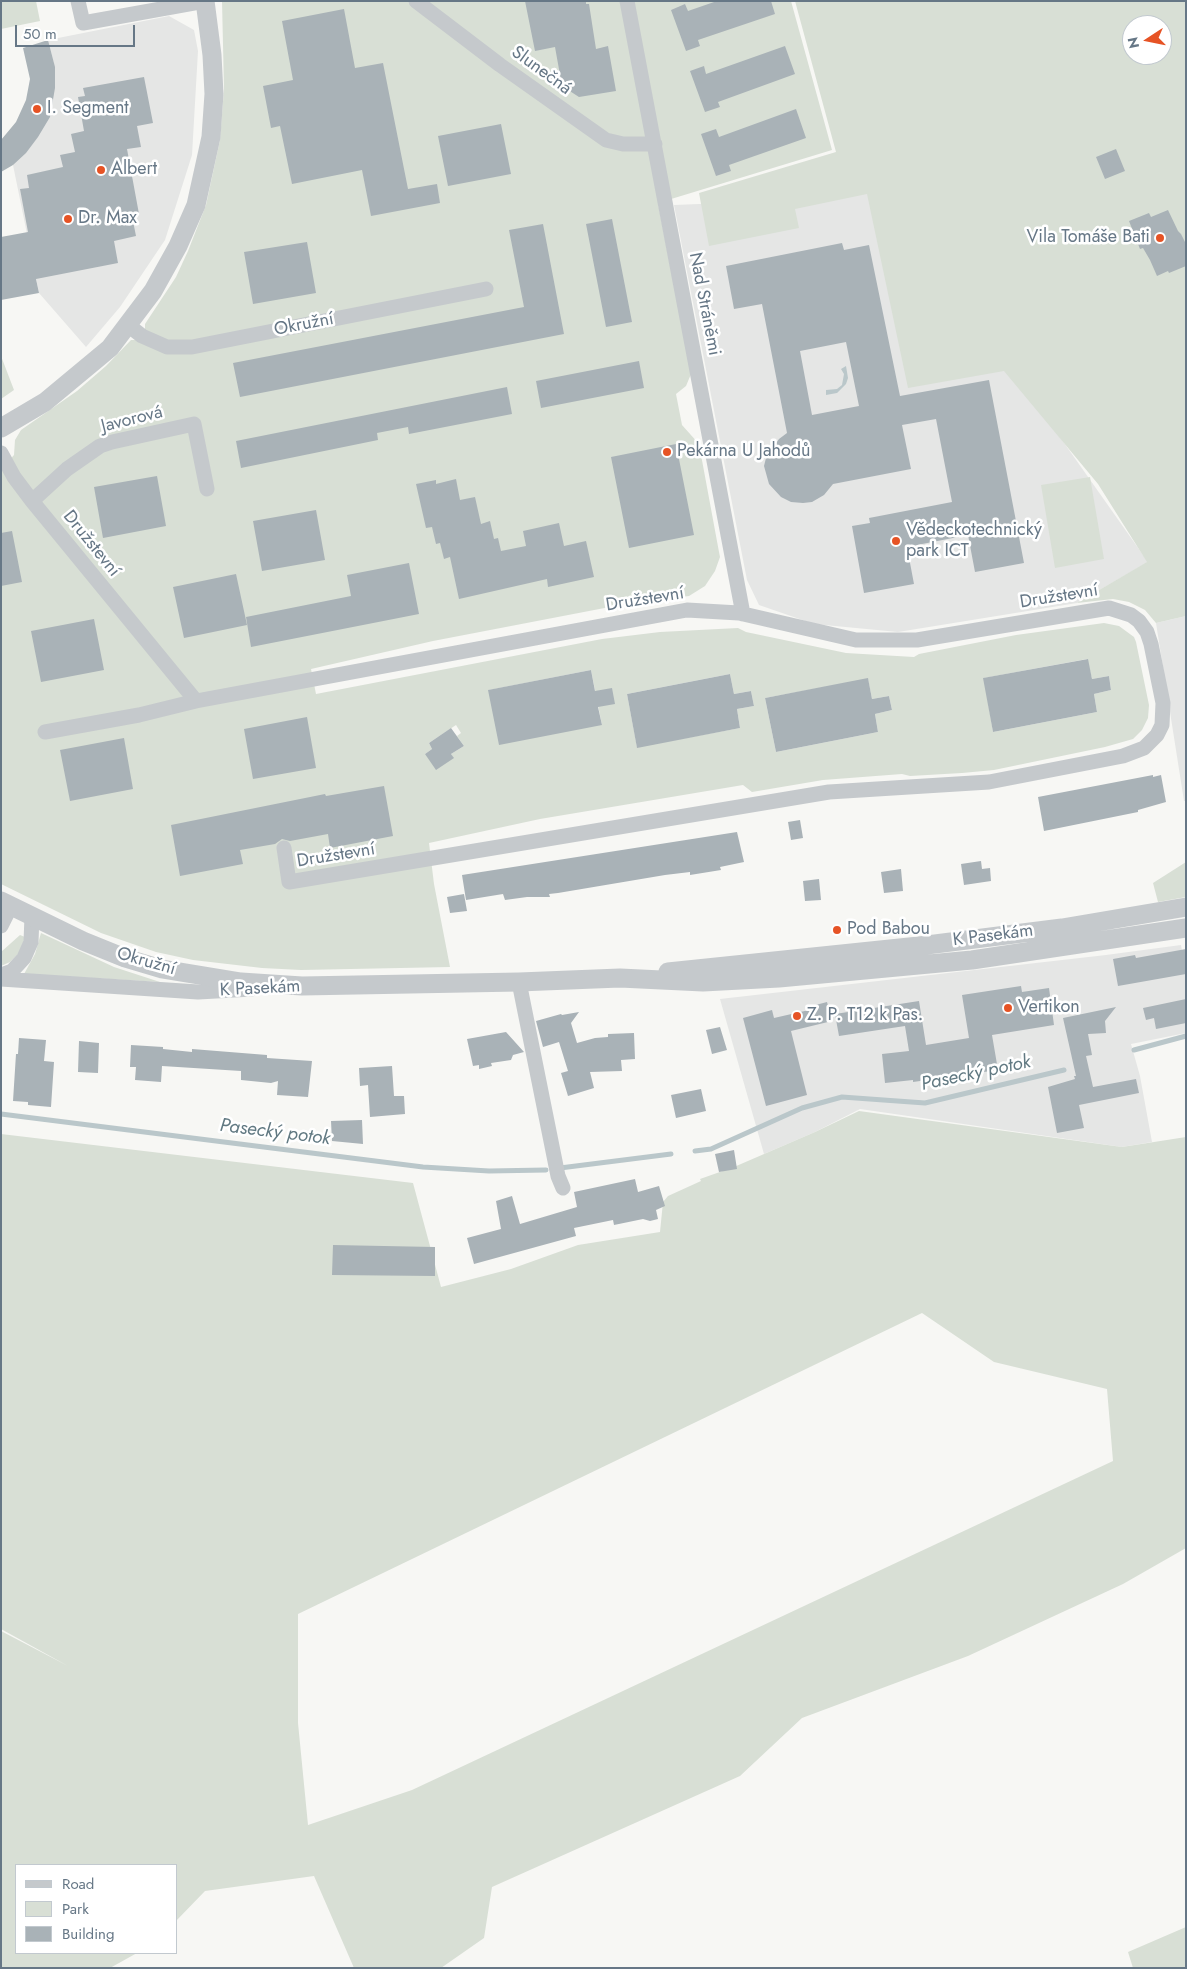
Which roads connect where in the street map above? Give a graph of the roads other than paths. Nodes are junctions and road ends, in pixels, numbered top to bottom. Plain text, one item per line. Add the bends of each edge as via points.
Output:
1 (78, 1) edge
2 (205, 1) edge
3 (416, 1) edge
4 (627, 1) edge
5 (655, 144) junction
6 (486, 289) dead end
7 (128, 325) junction
8 (1, 428) edge
9 (1, 453) edge
10 (208, 489) dead end
11 (32, 501) junction
12 (743, 614) junction
13 (196, 701) junction
14 (45, 732) dead end
15 (284, 848) dead end
16 (6, 903) edge
17 (1186, 908) edge
18 (32, 916) junction
19 (1, 926) edge
20 (1186, 928) edge
21 (1, 975) edge
22 (620, 978) junction
23 (1, 979) edge
24 (519, 982) junction
25 (302, 986) junction
26 (563, 1188) dead end

1 - 2 street via 83,22
2 - 7 street via 214,94 204,174 196,205 178,246 153,291
3 - 5 street, Slunečná via 606,140 623,144
4 - 5 street, Nad Stráněmi
5 - 12 street, Nad Stráněmi
6 - 7 street, Okružní via 192,347 167,347 142,336
7 - 8 street via 110,348 82,373 45,402
9 - 11 street, Družstevní
10 - 11 street, Javorová via 194,424 100,446
11 - 13 street, Družstevní
12 - 13 street, Družstevní via 687,610
12 - 15 street, Družstevní via 856,640 916,640 1102,608 1116,609 1139,621 1149,637 1163,703 1162,725 1151,742 1134,752 989,782 829,792 290,882
13 - 14 street, Družstevní
16 - 18 street, Okružní
16 - 19 street
17 - 22 street, K Pasekám via 1053,929
18 - 21 street via 31,942 24,958 12,970
18 - 25 street, Okružní via 83,941 162,969 241,982
20 - 22 street, K Pasekám via 982,958 817,976 703,982
22 - 24 street, K Pasekám
23 - 25 street, K Pasekám via 198,992
24 - 25 street, K Pasekám
24 - 26 street

